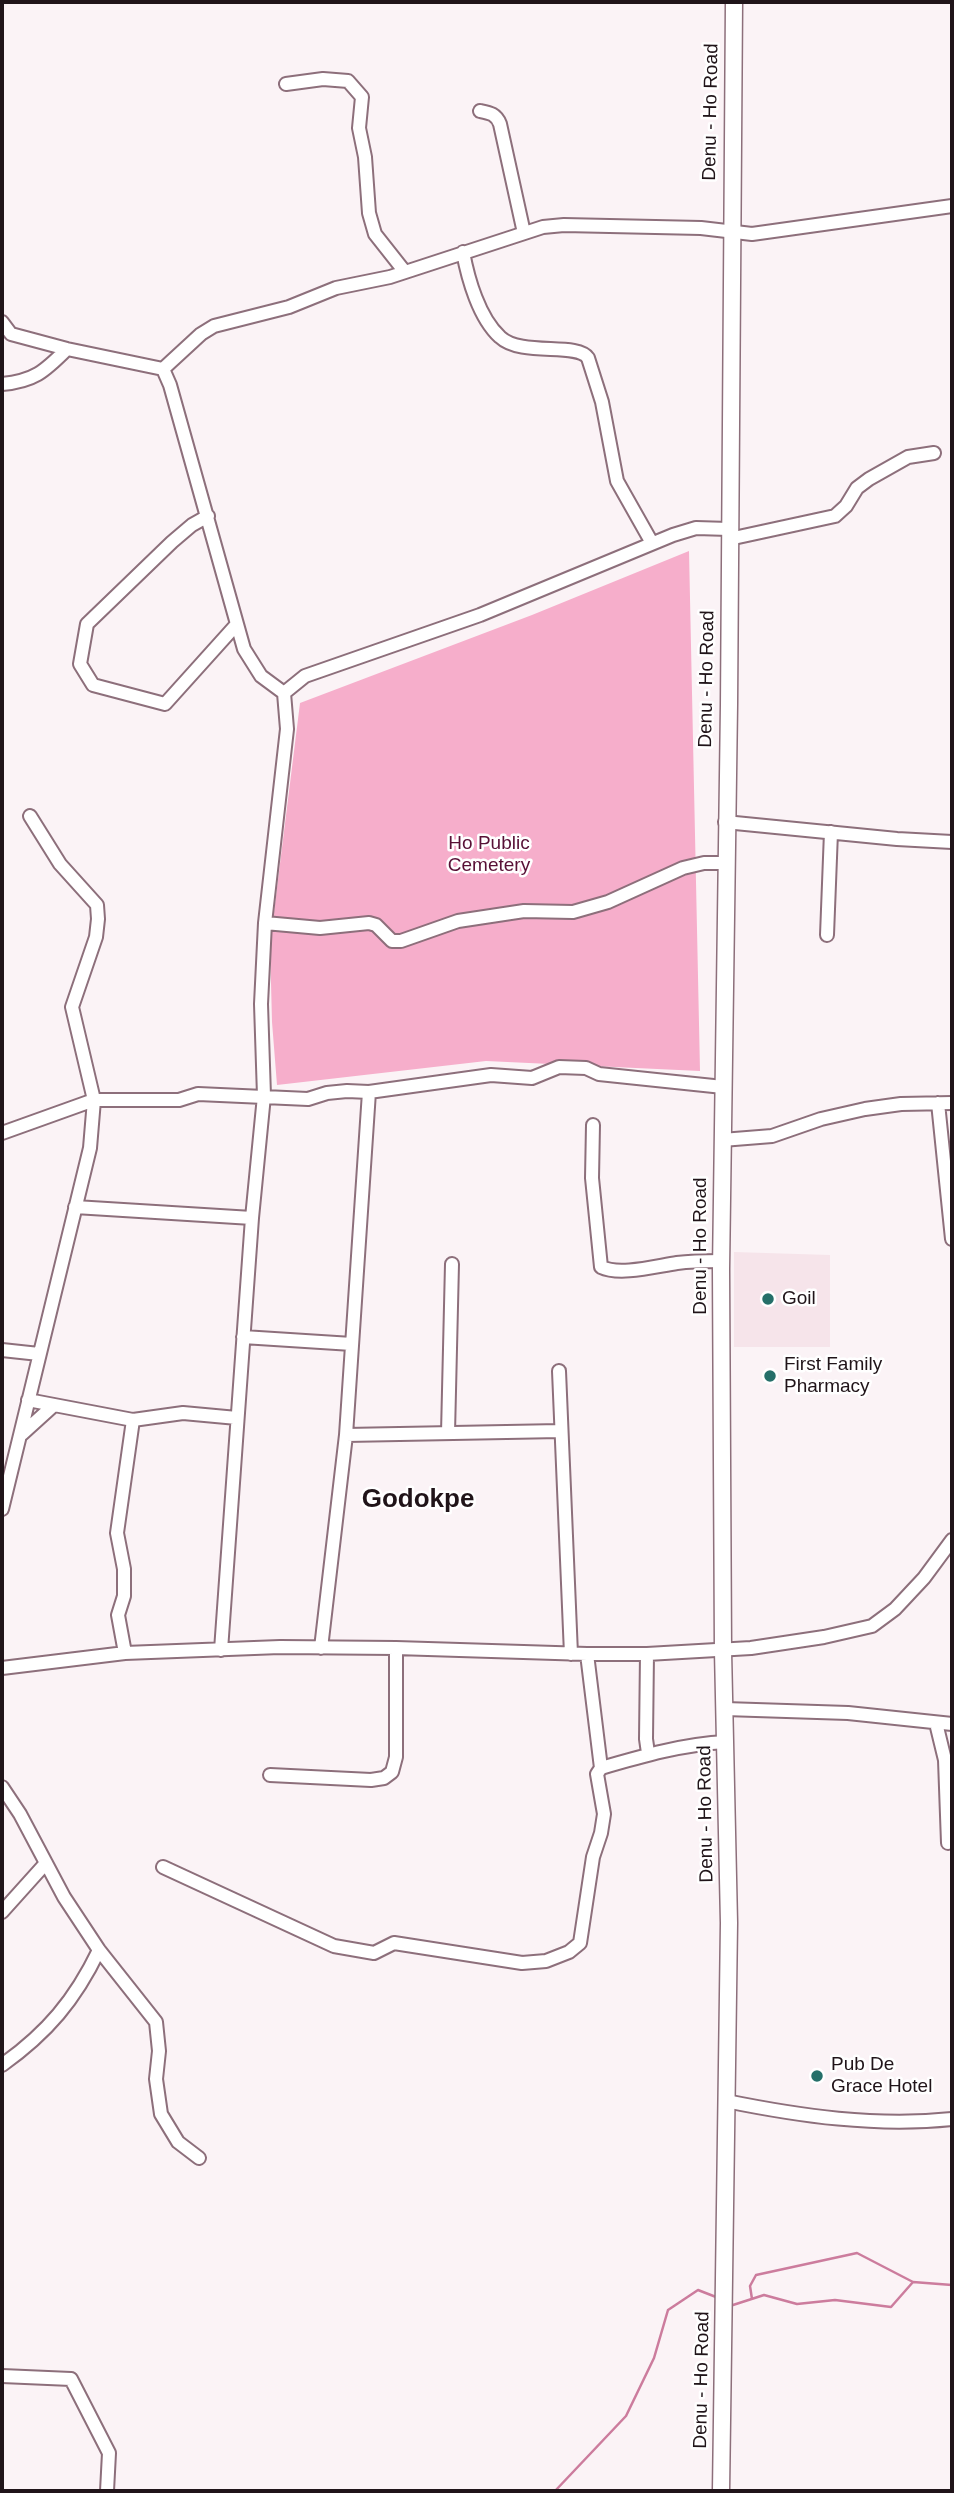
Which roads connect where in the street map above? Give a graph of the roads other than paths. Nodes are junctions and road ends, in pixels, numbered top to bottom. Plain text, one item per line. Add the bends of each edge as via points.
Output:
1 (734, 2) edge
2 (286, 84) dead end
3 (480, 111) dead end
4 (952, 206) edge
5 (731, 232) junction
6 (524, 233) junction
7 (463, 253) junction
8 (405, 272) junction
9 (2, 322) edge
10 (66, 349) junction
11 (163, 369) junction
12 (2, 384) edge
13 (934, 453) dead end
14 (208, 516) junction
15 (729, 534) junction
16 (652, 543) junction
17 (237, 624) junction
18 (284, 693) junction
19 (30, 816) dead end
20 (726, 822) junction
21 (831, 832) junction
22 (952, 842) edge
23 (725, 863) junction
24 (265, 923) junction
25 (827, 935) dead end
26 (723, 1087) junction
27 (369, 1092) junction
28 (264, 1096) junction
29 (94, 1100) junction
30 (938, 1103) junction
31 (952, 1103) edge
32 (593, 1125) dead end
33 (2, 1133) edge
34 (722, 1140) junction
35 (75, 1207) junction
36 (252, 1218) junction
37 (952, 1239) edge
38 (721, 1261) junction
39 (452, 1264) dead end
40 (243, 1337) junction
41 (352, 1344) junction
42 (2, 1350) edge
43 (39, 1354) junction
44 (559, 1371) dead end
45 (28, 1400) junction
46 (54, 1405) junction
47 (237, 1418) junction
48 (133, 1420) junction
49 (560, 1431) junction
50 (448, 1433) junction
51 (22, 1434) junction
52 (346, 1435) junction
53 (2, 1509) edge
54 (952, 1540) edge
55 (321, 1647) junction
56 (396, 1648) junction
57 (220, 1650) junction
58 (723, 1651) junction
59 (125, 1653) junction
60 (571, 1654) junction
61 (587, 1654) junction
62 (647, 1654) junction
63 (2, 1668) edge
64 (725, 1709) junction
65 (936, 1723) junction
66 (952, 1724) edge
67 (726, 1742) junction
68 (648, 1754) junction
69 (601, 1768) junction
70 (270, 1775) dead end
71 (2, 1787) edge
72 (948, 1843) dead end
73 (46, 1863) junction
74 (163, 1867) dead end
75 (2, 1912) edge
76 (99, 1950) junction
77 (2, 2065) edge
78 (726, 2101) junction
79 (952, 2119) edge
80 (199, 2158) dead end
81 (2, 2376) edge
82 (107, 2491) edge
83 (721, 2491) edge

1 - 5 main road, Denu - Ho Road
2 - 8 street via 348,81 362,97 359,128 369,213 375,234
3 - 6 street via 497,117 500,124
4 - 5 street via 752,234
5 - 6 street via 564,225
5 - 15 main road, Denu - Ho Road
6 - 7 street
7 - 8 street
7 - 16 street via 473,292 501,339 549,351 577,350 588,358 602,401 617,481
8 - 11 street via 336,288 289,307 214,327
9 - 10 street via 11,334
10 - 11 street
10 - 12 street via 45,371 28,380
11 - 14 street
13 - 15 street via 908,457 869,479 835,516
14 - 17 street
14 - 17 street via 172,542 87,624 80,664 93,685 165,704
15 - 16 street via 696,528
15 - 20 main road, Denu - Ho Road
16 - 18 street via 480,614 304,676
17 - 18 street via 244,649 261,676
18 - 24 street via 287,729
19 - 29 street via 60,863 97,905 96,937 72,1007
20 - 21 street
20 - 23 main road, Denu - Ho Road
21 - 22 street
21 - 25 street
23 - 24 street via 683,869 573,912 524,911 457,921 401,941 392,941 369,923 320,928
23 - 26 main road, Denu - Ho Road
24 - 28 street via 261,1004
26 - 27 street via 559,1067 532,1078 491,1075
26 - 34 main road, Denu - Ho Road
27 - 28 street via 347,1091 308,1099
27 - 41 street
28 - 29 street via 198,1094 179,1100
28 - 36 street
29 - 33 street
29 - 35 street via 90,1149
30 - 31 street
30 - 34 street via 865,1109 772,1136
30 - 37 street
32 - 38 street via 592,1178 601,1267 643,1269
34 - 38 main road, Denu - Ho Road
35 - 36 street
35 - 43 street
36 - 40 street
38 - 58 main road, Denu - Ho Road
39 - 50 street
40 - 41 street
40 - 47 street
41 - 52 street
42 - 43 street
43 - 45 street
44 - 49 street
45 - 46 street
45 - 51 street
46 - 48 street
46 - 51 street
47 - 48 street via 183,1413
47 - 57 street
48 - 59 street via 117,1533 124,1569 118,1615
49 - 50 street
49 - 60 street
50 - 52 street
51 - 53 street
52 - 55 street
54 - 58 street via 924,1578 872,1626
55 - 56 street
55 - 57 street
56 - 60 street
56 - 70 street via 396,1758 392,1772 371,1780
57 - 59 street
58 - 62 street
58 - 64 main road, Denu - Ho Road
59 - 63 street
60 - 61 street
61 - 62 street
61 - 69 street
62 - 68 street
64 - 65 street via 848,1713
64 - 67 main road, Denu - Ho Road
65 - 66 street
65 - 72 street via 946,1770
67 - 68 street
67 - 78 main road, Denu - Ho Road
68 - 69 street
69 - 74 street via 597,1774 604,1814 580,1943 546,1961 522,1963 394,1943 374,1953 334,1946
71 - 73 street
73 - 75 street
73 - 76 street
76 - 77 street via 61,2014
76 - 80 street via 156,2022 161,2114 178,2142
78 - 79 street via 857,2121
78 - 83 main road, Denu - Ho Road
81 - 82 street via 71,2379 109,2453

